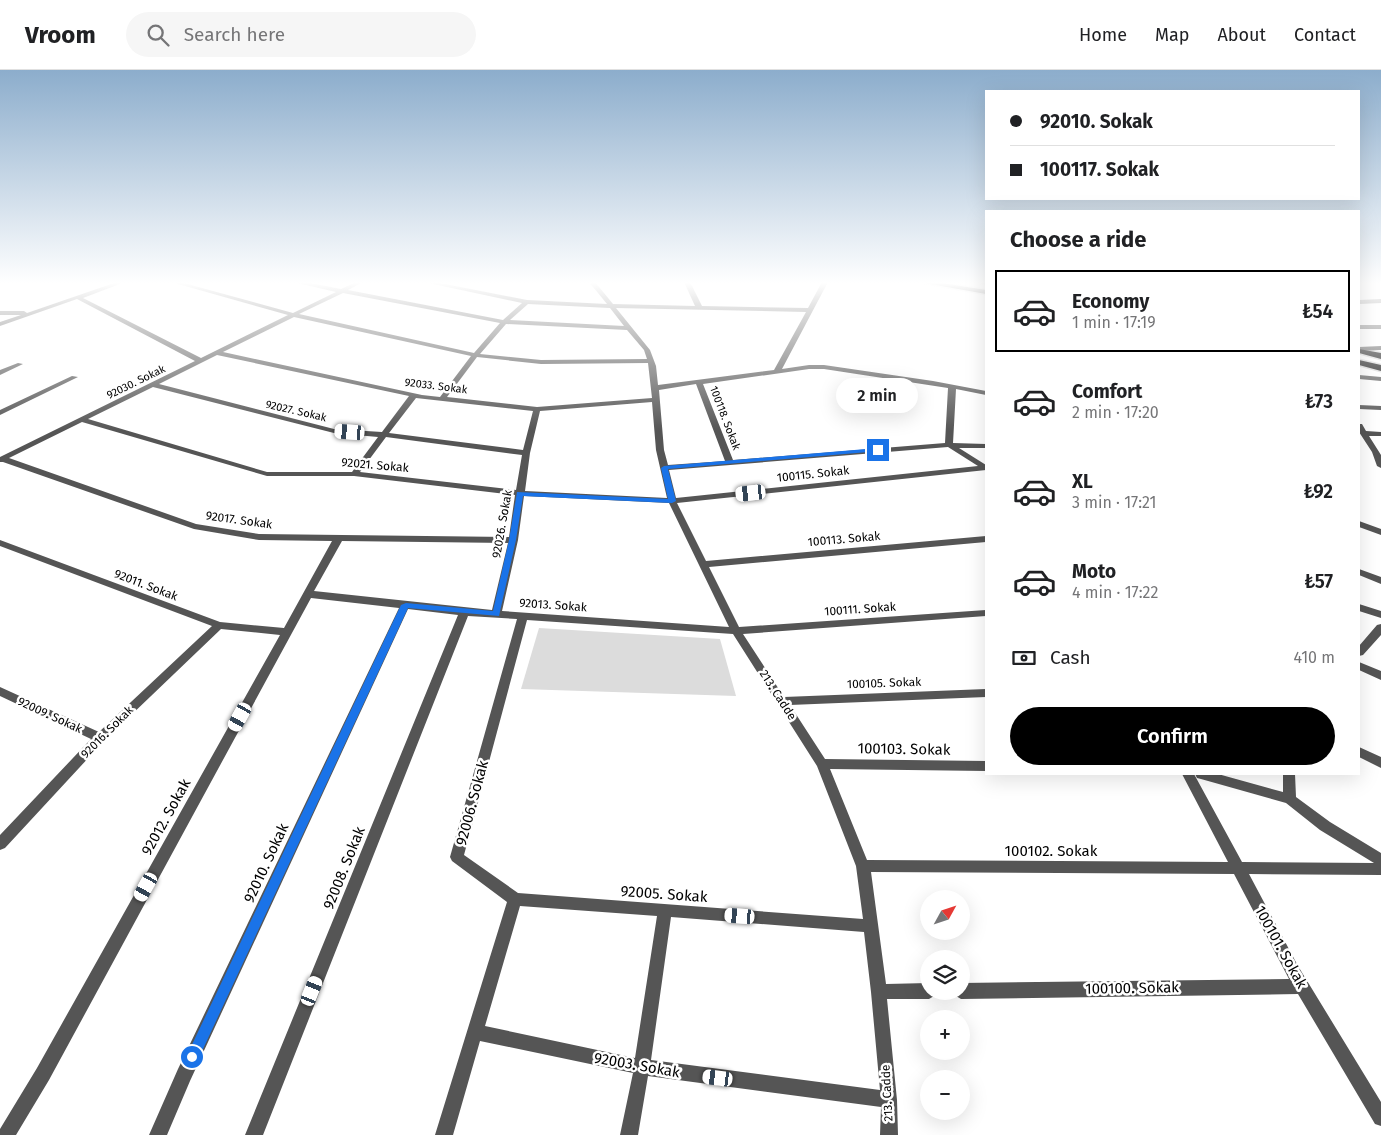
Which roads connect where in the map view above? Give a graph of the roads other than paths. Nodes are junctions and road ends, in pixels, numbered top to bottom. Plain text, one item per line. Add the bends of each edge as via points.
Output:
1 (145, 332) edge
2 (260, 332) edge
3 (370, 332) edge
4 (494, 332) edge
5 (632, 332) edge
6 (798, 332) edge
7 (1381, 348) edge
8 (1360, 350) edge
9 (1360, 350) edge
10 (217, 353) junction
11 (475, 355) junction
12 (1381, 356) edge
13 (201, 361) junction
14 (651, 361) junction
15 (1360, 363) edge
16 (20, 364) dead end
17 (1381, 368) edge
18 (777, 371) junction
19 (0, 373) edge
20 (1360, 377) edge
21 (74, 378) dead end
22 (1381, 379) edge
23 (698, 382) junction
24 (153, 385) junction
25 (655, 388) junction
26 (952, 388) junction
27 (985, 393) edge
28 (414, 395) junction
29 (443, 398) junction
30 (655, 400) junction
31 (1360, 407) edge
32 (1381, 408) edge
33 (537, 409) junction
34 (0, 413) edge
35 (82, 420) junction
36 (1361, 429) edge
37 (1381, 434) edge
38 (384, 435) junction
39 (948, 445) junction
40 (985, 446) edge
41 (526, 453) junction
42 (2, 459) edge
43 (730, 462) junction
44 (1381, 466) edge
45 (985, 467) edge
46 (664, 468) junction
47 (985, 468) edge
48 (354, 474) junction
49 (520, 493) junction
50 (672, 501) junction
51 (1360, 524) edge
52 (1381, 532) edge
53 (338, 538) junction
54 (985, 539) edge
55 (513, 540) junction
56 (0, 543) edge
57 (704, 564) junction
58 (1360, 572) edge
59 (1381, 581) edge
60 (308, 594) junction
61 (406, 605) junction
62 (1360, 607) edge
63 (464, 612) junction
64 (985, 613) edge
65 (496, 614) junction
66 (523, 616) junction
67 (1381, 616) edge
68 (219, 626) junction
69 (1381, 628) edge
70 (736, 631) junction
71 (287, 632) junction
72 (1360, 651) edge
73 (1360, 666) edge
74 (1381, 676) edge
75 (0, 691) edge
76 (985, 693) edge
77 (783, 701) junction
78 (100, 738) junction
79 (1360, 752) edge
80 (1381, 763) edge
81 (822, 764) junction
82 (985, 766) edge
83 (1189, 775) edge
84 (1205, 775) edge
85 (1289, 775) edge
86 (1290, 799) junction
87 (0, 844) edge
88 (1381, 860) edge
89 (863, 866) junction
90 (1238, 869) junction
91 (1381, 869) edge
92 (515, 900) junction
93 (665, 911) junction
94 (871, 926) junction
95 (1303, 986) junction
96 (920, 991) edge
97 (970, 991) edge
98 (879, 992) junction
99 (476, 1032) junction
100 (642, 1067) junction
101 (889, 1100) junction
102 (1381, 1118) edge
103 (6, 1135) edge
104 (158, 1135) edge
105 (254, 1135) edge
106 (444, 1135) edge
107 (629, 1135) edge
108 (890, 1135) edge

1 - 13 street
2 - 10 street, 92030. Sokak
3 - 11 street
4 - 11 street
5 - 14 street, 213. Cadde via 647,350
6 - 18 street
7 - 8 street
9 - 12 main road
10 - 13 street, 92030. Sokak
10 - 28 street, 92033. Sokak
11 - 14 street via 541,362
11 - 29 street
13 - 24 street, 92030. Sokak
14 - 25 street, 213. Cadde
15 - 17 main road
16 - 19 street
18 - 23 street, 100118. Sokak
18 - 26 street, 100118. Sokak via 824,367
20 - 22 street
21 - 34 street
23 - 25 street, 100118. Sokak
23 - 43 street, 100118. Sokak
24 - 35 street, 92030. Sokak
24 - 38 street, 92027. Sokak via 334,431
25 - 30 street, 213. Cadde
26 - 27 street, 100118. Sokak
26 - 39 street
28 - 29 street, 92033. Sokak
28 - 38 street
29 - 33 street, 92033. Sokak
30 - 33 street, 92033. Sokak
30 - 46 street, 213. Cadde
31 - 32 street
33 - 41 street, 92026. Sokak
35 - 42 street, 92030. Sokak
35 - 48 street, 92021. Sokak via 267,474
36 - 37 street
36 - 44 street
38 - 41 street, 92027. Sokak
38 - 48 street
39 - 40 street
39 - 43 street
39 - 45 street
41 - 49 street, 92026. Sokak
42 - 53 street, 92017. Sokak via 194,526 259,537
43 - 46 street
46 - 50 street, 213. Cadde
47 - 50 street, 100115. Sokak
48 - 49 street, 92021. Sokak
49 - 50 street, 92021. Sokak
49 - 55 street, 92026. Sokak
50 - 57 street, 213. Cadde
51 - 52 street
53 - 55 street, 92017. Sokak
53 - 60 street, 92012. Sokak
54 - 57 street, 100113. Sokak
55 - 65 street, 92026. Sokak
56 - 68 street, 92011. Sokak
57 - 70 street, 213. Cadde
58 - 59 street
60 - 61 street, 92013. Sokak
60 - 71 street, 92012. Sokak
61 - 63 street, 92013. Sokak
61 - 104 street, 92010. Sokak
62 - 67 street
63 - 65 street, 92013. Sokak
63 - 105 street, 92008. Sokak
64 - 70 street, 100111. Sokak
65 - 66 street, 92013. Sokak
66 - 70 street, 92013. Sokak
66 - 92 street, 92006. Sokak via 457,857
68 - 71 street, 92011. Sokak
68 - 78 street, 92016. Sokak
69 - 72 street
70 - 77 street, 213. Cadde
71 - 103 street, 92012. Sokak
73 - 74 street
75 - 78 street, 92009. Sokak
76 - 77 street, 100105. Sokak
77 - 81 street, 213. Cadde
78 - 87 street, 92016. Sokak
79 - 80 street
81 - 82 street, 100103. Sokak
81 - 89 street, 213. Cadde
83 - 90 street, 100101. Sokak
84 - 86 street
85 - 86 street
86 - 88 street via 1325,826
89 - 90 street, 100102. Sokak
89 - 94 street, 213. Cadde
90 - 91 street, 100102. Sokak
90 - 95 street, 100101. Sokak
92 - 93 street, 92005. Sokak
92 - 99 street
93 - 94 street, 92005. Sokak
93 - 100 street
94 - 98 street, 213. Cadde
95 - 97 street, 100100. Sokak
95 - 102 street, 100101. Sokak
96 - 98 street
98 - 101 street, 213. Cadde
99 - 100 street, 92003. Sokak
99 - 106 street
100 - 101 street, 92003. Sokak
100 - 107 street
101 - 108 street, 213. Cadde

